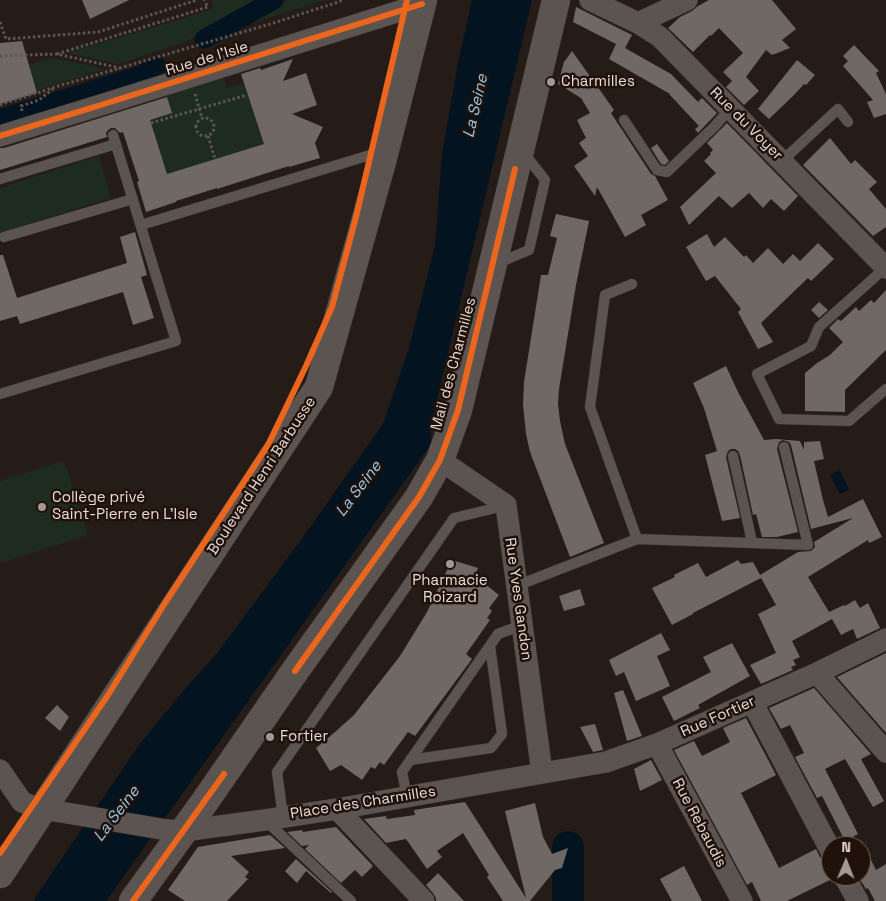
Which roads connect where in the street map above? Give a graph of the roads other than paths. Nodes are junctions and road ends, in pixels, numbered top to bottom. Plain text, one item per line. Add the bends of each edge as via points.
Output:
1 (556, 0) edge
2 (590, 0) edge
3 (687, 0) edge
4 (422, 2) edge
5 (638, 24) junction
6 (730, 109) junction
7 (624, 120) dead end
8 (848, 122) dead end
9 (0, 136) edge
10 (382, 158) junction
11 (782, 161) junction
12 (0, 179) edge
13 (132, 199) junction
14 (141, 225) junction
15 (4, 237) dead end
16 (886, 268) edge
17 (632, 284) dead end
18 (886, 389) edge
19 (0, 394) edge
20 (784, 447) dead end
21 (733, 456) dead end
22 (440, 460) junction
23 (506, 505) junction
24 (637, 539) junction
25 (752, 542) junction
26 (516, 586) junction
27 (522, 625) junction
28 (886, 639) edge
29 (490, 646) junction
30 (817, 673) junction
31 (752, 702) junction
32 (657, 744) junction
33 (886, 752) edge
34 (410, 760) junction
35 (0, 770) edge
36 (542, 773) junction
37 (406, 797) junction
38 (338, 809) junction
39 (49, 810) junction
40 (274, 818) junction
41 (183, 831) junction
42 (823, 836) edge
43 (0, 874) edge
44 (850, 886) edge
45 (133, 901) edge
46 (351, 901) edge
47 (424, 901) edge
48 (742, 901) edge
49 (858, 901) edge

1 - 22 main road, Mail des Charmilles via 458,410
2 - 5 street, Rue du Voyer
3 - 5 street
4 - 9 street, Rue de l'Isle
4 - 10 main road, Boulevard Henri Barbusse
5 - 6 street, Rue du Voyer via 660,36
6 - 7 lane via 667,172 657,170
6 - 11 street, Rue du Voyer
8 - 11 lane via 838,109
10 - 14 lane via 370,155
10 - 39 main road, Boulevard Henri Barbusse via 319,387
11 - 16 street, Rue du Voyer
12 - 13 lane via 115,140
13 - 14 lane
13 - 15 lane
14 - 19 lane via 176,341
16 - 18 lane via 819,327 811,346 758,374 780,419 849,421
17 - 24 lane via 605,295 590,407
20 - 25 lane via 808,545
21 - 25 lane
22 - 23 street
22 - 41 main road, Mail des Charmilles via 419,497
23 - 26 street, Rue Yves Gandon
23 - 40 lane via 454,518 277,772
24 - 25 lane
24 - 26 lane
26 - 27 street, Rue Yves Gandon
27 - 29 lane via 498,634
27 - 36 street, Rue Yves Gandon
28 - 30 street, Rue Fortier
29 - 34 lane
29 - 34 lane via 502,734 491,748
30 - 31 street, Rue Fortier
30 - 33 street
31 - 32 street, Rue Fortier
31 - 42 street
32 - 36 street, Rue Fortier via 606,762
32 - 48 street, Rue Rebaudis
34 - 37 lane via 402,772
35 - 39 street, Place des Charmilles via 22,802
36 - 37 street, Place des Charmilles
37 - 38 street, Place des Charmilles
38 - 40 street, Place des Charmilles
38 - 47 street
39 - 41 street, Place des Charmilles
39 - 43 main road, Boulevard Henri Barbusse
40 - 41 street, Place des Charmilles
40 - 46 lane
41 - 45 main road, Mail des Charmilles
44 - 49 street

